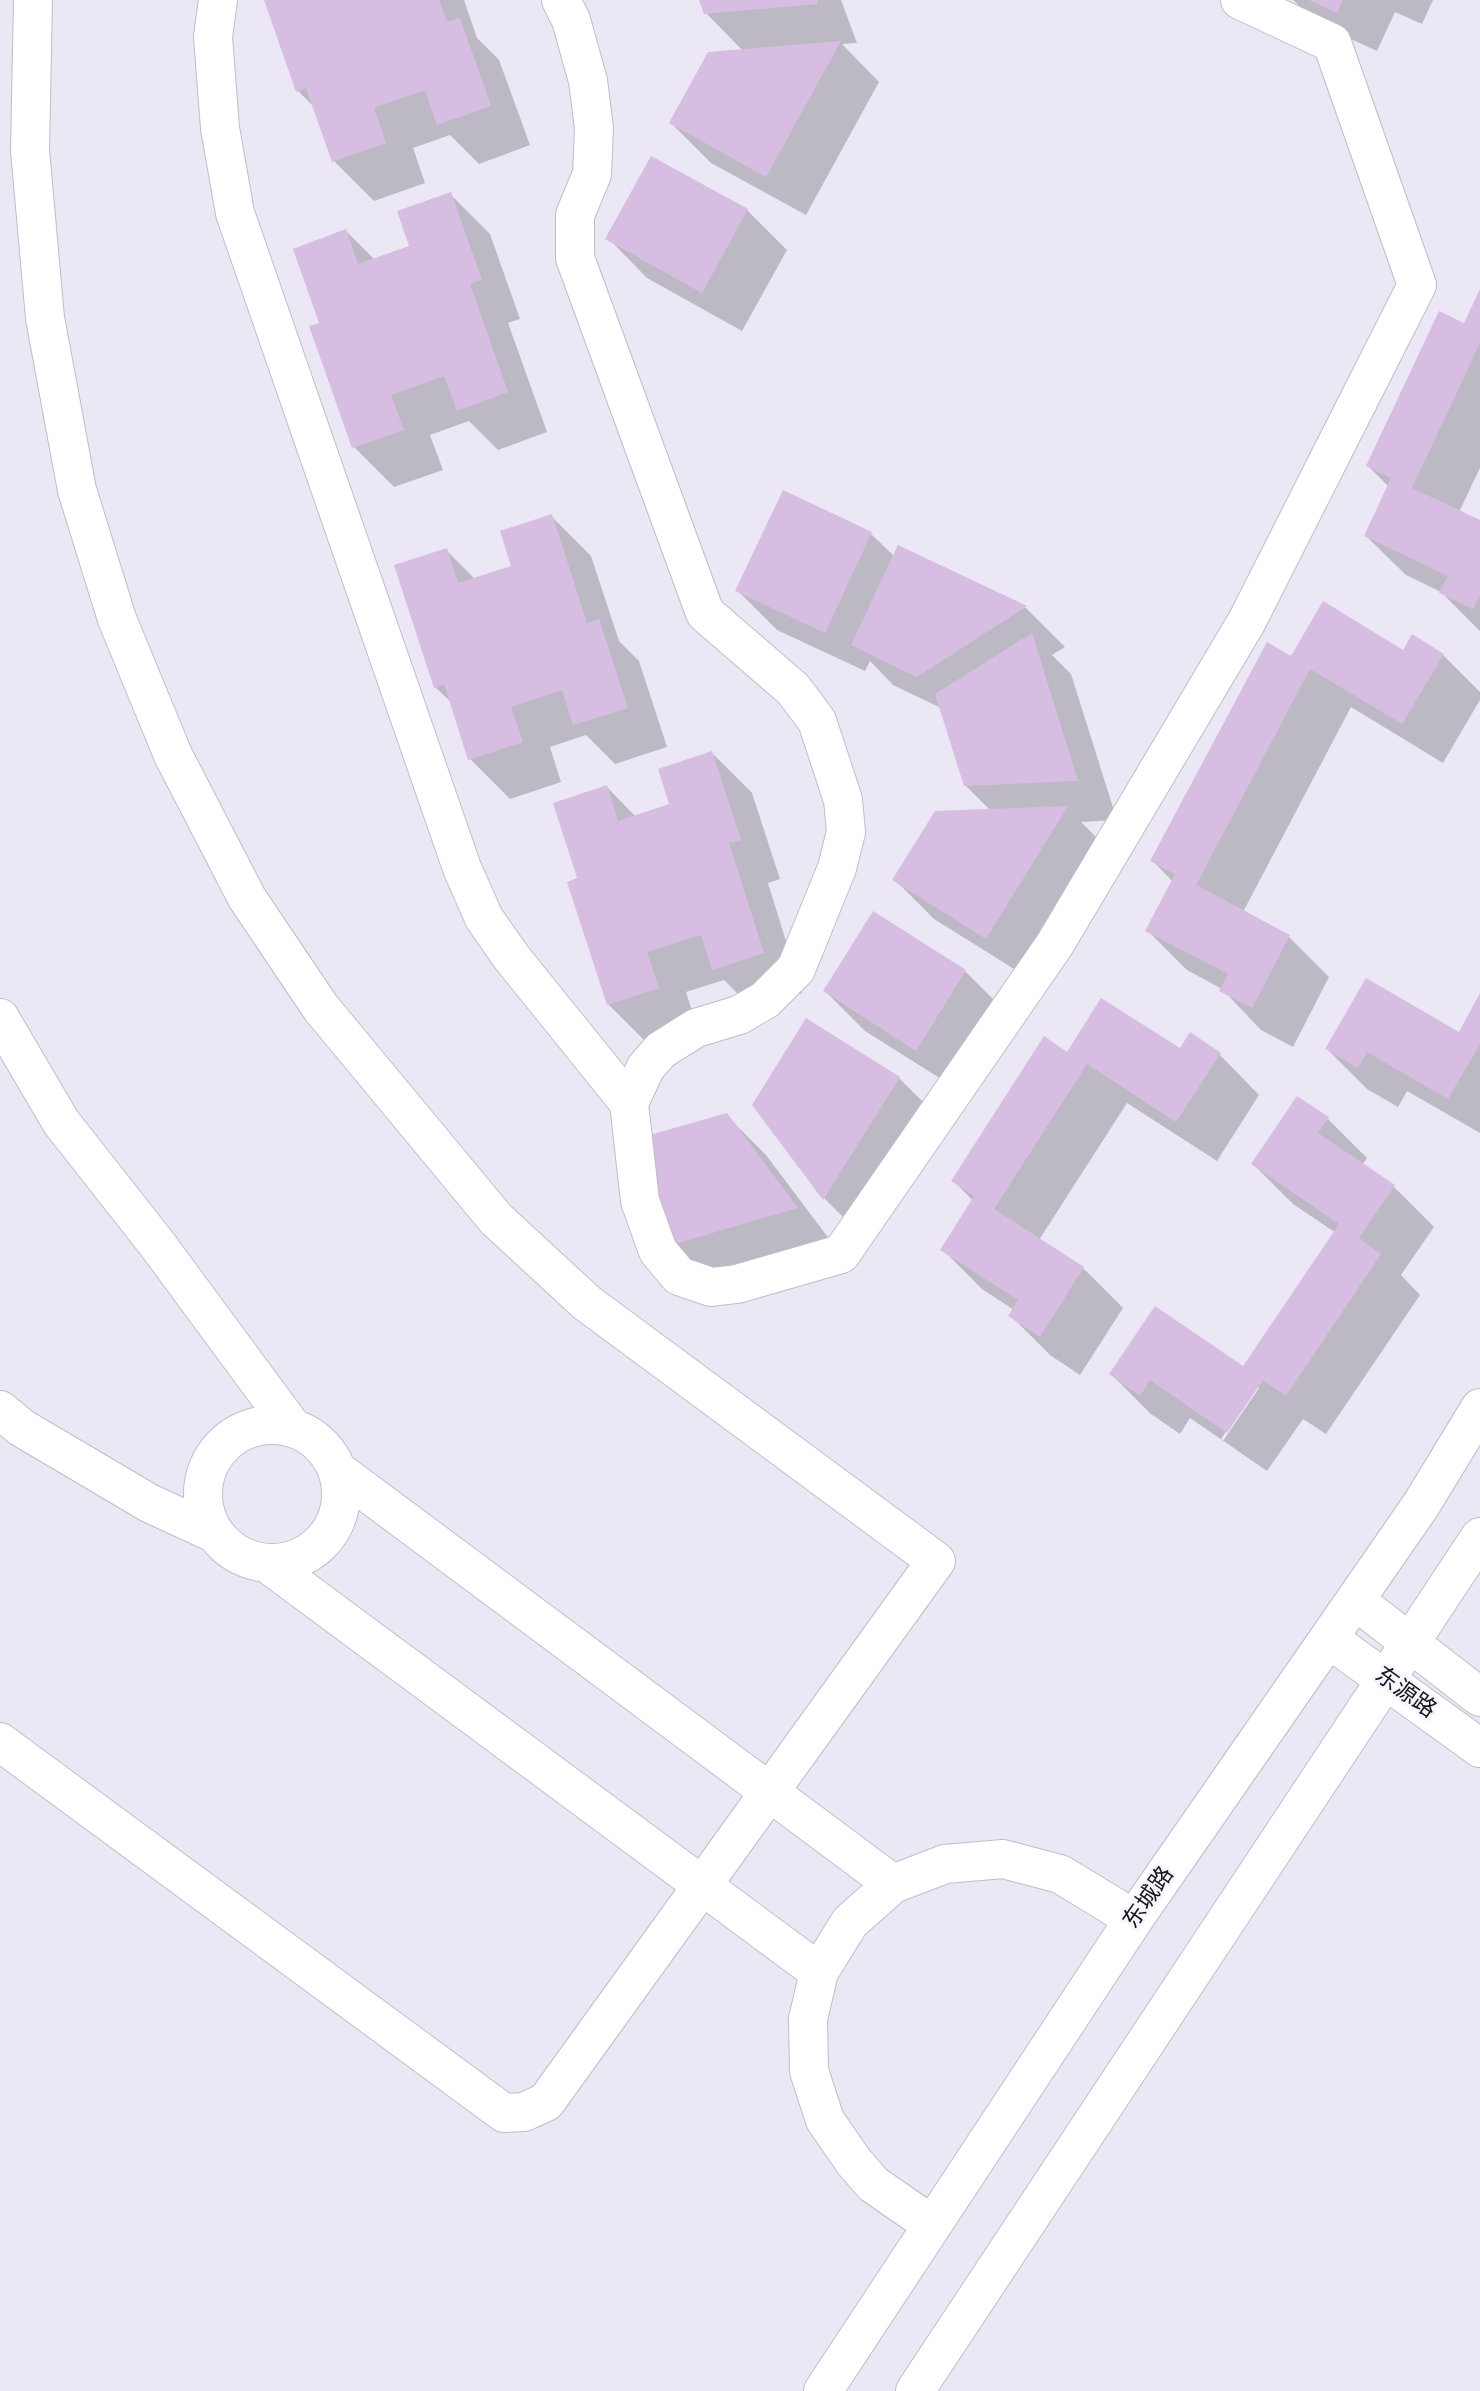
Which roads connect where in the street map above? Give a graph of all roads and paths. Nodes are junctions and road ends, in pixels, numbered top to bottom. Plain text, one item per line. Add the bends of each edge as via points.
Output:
1 (33, 0) edge
2 (218, 0) edge
3 (561, 0) edge
4 (1240, 0) edge
5 (0, 1018) edge
6 (629, 1103) junction
7 (1480, 1408) edge
8 (0, 1410) edge
9 (292, 1427) junction
10 (337, 1470) junction
11 (214, 1533) junction
12 (1480, 1537) edge
13 (268, 1564) junction
14 (1356, 1601) junction
15 (1329, 1639) junction
16 (1410, 1643) junction
17 (1386, 1680) junction
18 (1480, 1696) edge
19 (0, 1742) edge
20 (1480, 1748) edge
21 (769, 1793) junction
22 (893, 1885) junction
23 (702, 1886) junction
24 (1134, 1919) junction
25 (819, 1972) junction
26 (932, 2225) junction
27 (823, 2391) edge
28 (915, 2391) edge

1 - 21 main road via 30,150 44,305 77,490 117,619 173,755 247,898 321,1008 496,1219 587,1303 936,1561
2 - 6 main road via 213,37 219,128 235,213 462,868 484,918 512,958
3 - 6 main road via 588,81 594,128 592,174 575,215 575,258 705,613 793,689 817,721 843,800 846,832 837,868 796,969 765,1000 739,1015 696,1028 661,1050 646,1067
4 - 6 main road via 1332,43 1417,285 1247,621 1055,944 841,1254 737,1284 711,1287 679,1276 658,1251 640,1201
5 - 9 main road via 61,1122
7 - 14 main road, 东城路
8 - 11 main road via 22,1428 149,1503
9 - 10 main road via 312,1437
9 - 11 main road via 250,1428 216,1452 206,1471 203,1492 205,1514
10 - 13 main road via 341,1504 328,1536 302,1557
10 - 21 main road
11 - 13 main road via 229,1549
12 - 16 main road
13 - 23 main road
14 - 15 main road, 东城路
14 - 16 main road, 东源路
15 - 17 main road, 东源路
15 - 24 main road, 东城路
16 - 17 main road
16 - 18 main road, 东源路
17 - 20 main road, 东源路
17 - 28 main road
19 - 23 main road via 504,2113 524,2112 546,2102
21 - 22 main road
21 - 23 main road
22 - 24 main road via 946,1864 1003,1860 1060,1874
22 - 25 main road via 850,1922
23 - 25 main road
24 - 26 main road, 东城路
25 - 26 main road via 808,2020 809,2071 825,2120 873,2184
26 - 27 main road, 东城路

